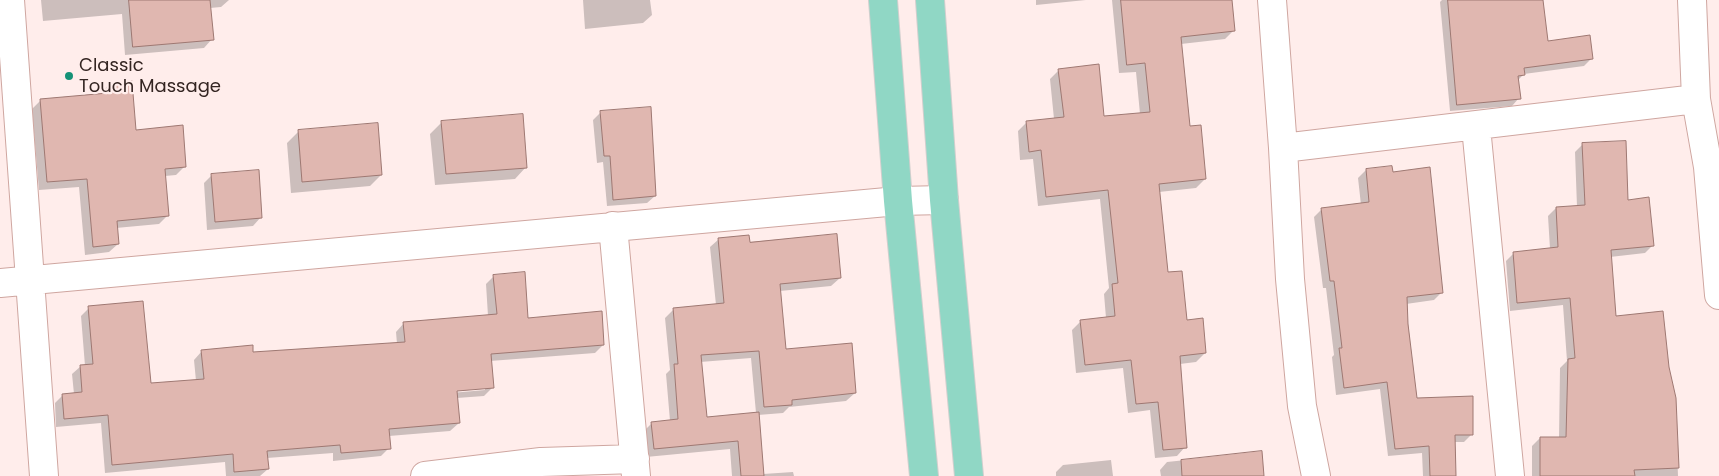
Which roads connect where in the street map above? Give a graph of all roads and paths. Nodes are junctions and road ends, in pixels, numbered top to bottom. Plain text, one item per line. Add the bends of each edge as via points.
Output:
1 (10, 0) edge
2 (884, 0) edge
3 (930, 0) edge
4 (1272, 0) edge
5 (1692, 0) edge
6 (1696, 99) junction
7 (1476, 127) junction
8 (1283, 148) junction
9 (944, 200) junction
10 (898, 201) junction
11 (613, 226) junction
12 (30, 281) junction
13 (0, 283) edge
14 (1719, 295) edge
15 (636, 467) edge
16 (44, 476) edge
17 (425, 476) edge
18 (924, 476) edge
19 (969, 476) edge
20 (1316, 476) edge
21 (1510, 476) edge

1 - 12 street
2 - 10 main road
3 - 9 main road
4 - 8 street
5 - 6 street
6 - 7 street
6 - 14 street via 1708,167
7 - 8 street
7 - 21 street
8 - 20 street via 1292,308 1302,406
9 - 10 street
9 - 19 main road
10 - 11 street
10 - 18 main road
11 - 12 street
11 - 15 street
12 - 13 street
12 - 16 street
15 - 17 street via 541,462

